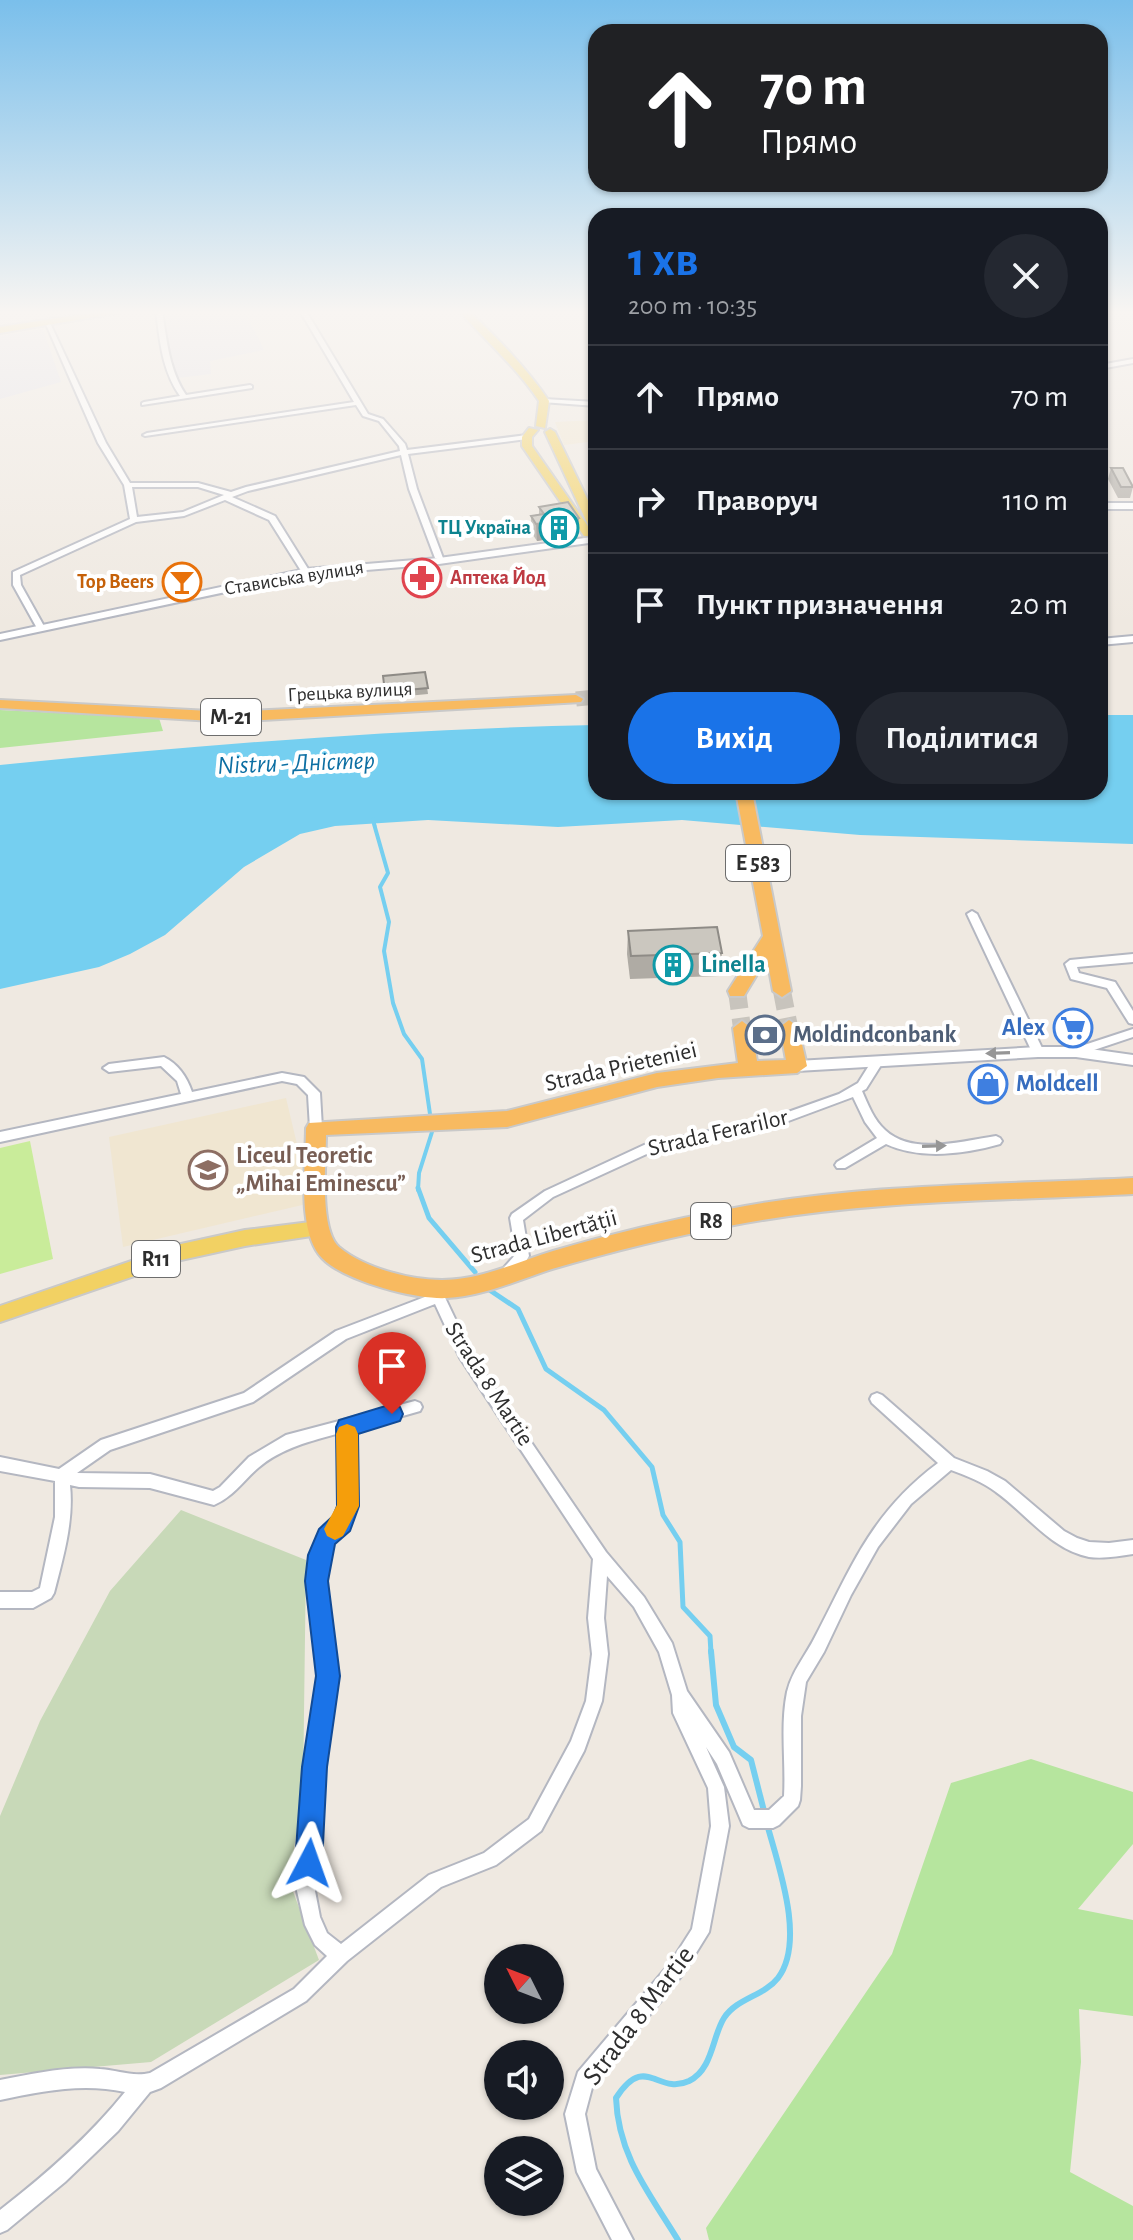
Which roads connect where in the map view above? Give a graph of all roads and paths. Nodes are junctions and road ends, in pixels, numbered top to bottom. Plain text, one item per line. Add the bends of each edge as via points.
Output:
1 (89, 416) edge
2 (275, 416) edge
3 (367, 416) edge
4 (541, 416) edge
5 (538, 431) junction
6 (147, 435) dead end
7 (402, 453) junction
8 (128, 485) junction
9 (230, 496) junction
10 (1108, 506) edge
11 (1133, 506) edge
12 (134, 520) junction
13 (588, 527) edge
14 (588, 530) edge
15 (588, 538) edge
16 (588, 538) edge
17 (439, 558) junction
18 (306, 571) junction
19 (40, 626) junction
20 (0, 635) edge
21 (1133, 639) edge
22 (1108, 641) edge
23 (576, 699) tunnel mouth
24 (0, 704) edge
25 (746, 800) edge
26 (972, 914) dead end
27 (772, 935) junction
28 (1133, 958) edge
29 (737, 991) tunnel mouth
30 (782, 991) tunnel mouth
31 (1133, 1020) edge
32 (789, 1027) tunnel mouth
33 (742, 1028) tunnel mouth
34 (1133, 1033) edge
35 (1038, 1052) junction
36 (1076, 1052) junction
37 (1133, 1060) edge
38 (877, 1062) junction
39 (797, 1066) junction
40 (109, 1068) dead end
41 (748, 1068) junction
42 (856, 1091) junction
43 (187, 1096) junction
44 (316, 1128) junction
45 (0, 1137) edge
46 (886, 1138) junction
47 (996, 1141) dead end
48 (841, 1165) dead end
49 (1133, 1186) edge
50 (318, 1229) junction
51 (504, 1275) junction
52 (435, 1294) junction
53 (0, 1314) edge
54 (877, 1399) dead end
55 (415, 1407) dead end
56 (347, 1427) junction
57 (949, 1463) junction
58 (0, 1464) edge
59 (61, 1476) junction
60 (1133, 1547) edge
61 (601, 1557) junction
62 (0, 1600) edge
63 (680, 1695) junction
64 (341, 1955) junction
65 (143, 2085) junction
66 (0, 2090) edge
67 (0, 2223) edge
68 (623, 2240) edge

1 - 8 street
2 - 6 street
3 - 7 street via 381,420
4 - 5 main road
5 - 7 street
5 - 13 main road
5 - 14 main road via 527,446
7 - 9 street
7 - 17 street
8 - 9 street via 198,485
8 - 12 street
9 - 12 street via 184,514
9 - 18 street via 272,518
10 - 11 main road
12 - 19 street via 16,574
15 - 17 main road, Стависька вулиця
16 - 18 main road, Стависька вулиця via 439,561
17 - 18 main road, Стависька вулиця
18 - 19 main road, Стависька вулиця
19 - 20 main road, Стависька вулиця
21 - 22 main road
23 - 24 highway, Грецька вулиця / М-21 via 229,717
25 - 27 highway, E 583
26 - 35 street
27 - 29 highway
27 - 30 highway, E 583
28 - 31 street via 1070,964 1075,976 1111,985
32 - 39 highway
33 - 41 highway
34 - 36 street, Strada Prieteniei
35 - 36 street, Strada Prieteniei
35 -> 38 street, Strada Prieteniei
36 - 37 street
38 - 39 street, Strada Prieteniei
38 - 42 street
39 - 41 highway, Strada Prieteniei
40 - 43 street via 164,1061 182,1079
41 - 44 highway, Strada Prieteniei via 657,1080 521,1117
42 - 46 street
42 - 51 street, Strada Ferarilor via 775,1121 648,1148 549,1194 516,1218 523,1256
43 - 44 street via 286,1078 314,1093
43 - 45 street
44 - 50 highway
46 -> 47 street via 932,1148
46 - 48 street
49 - 51 highway, Strada Libertății / R8 via 887,1196 759,1212
50 - 52 highway, Strada Libertății / R8 via 332,1254
50 - 53 main road, R11 via 181,1252
51 - 52 highway, Strada Libertății / R8
52 - 59 street via 341,1335 248,1398 106,1445
52 - 61 street, Strada 8 Martie via 465,1354
54 - 57 street
55 - 56 street
56 - 59 street via 291,1440 254,1462 214,1498 150,1481
56 - 64 street via 348,1506 323,1546 317,1581 328,1676 306,1891 321,1939
57 - 60 street via 998,1485 1074,1547 1096,1552
57 - 63 street, Strada 8 Martie via 893,1511 868,1546 796,1687 792,1800 765,1820 749,1819 723,1758
58 - 59 street
59 - 62 street via 63,1505 46,1593 33,1600
61 - 63 street, Strada 8 Martie via 639,1602 666,1649
61 - 64 street via 594,1701 578,1745 535,1825 490,1859 435,1881
63 - 68 street, Strada 8 Martie via 681,1713 716,1787 720,1826 700,1932 677,1968 585,2079 575,2114 587,2172
64 - 65 street via 300,1995
65 - 66 street via 62,2079
65 - 67 street via 113,2125 73,2164

